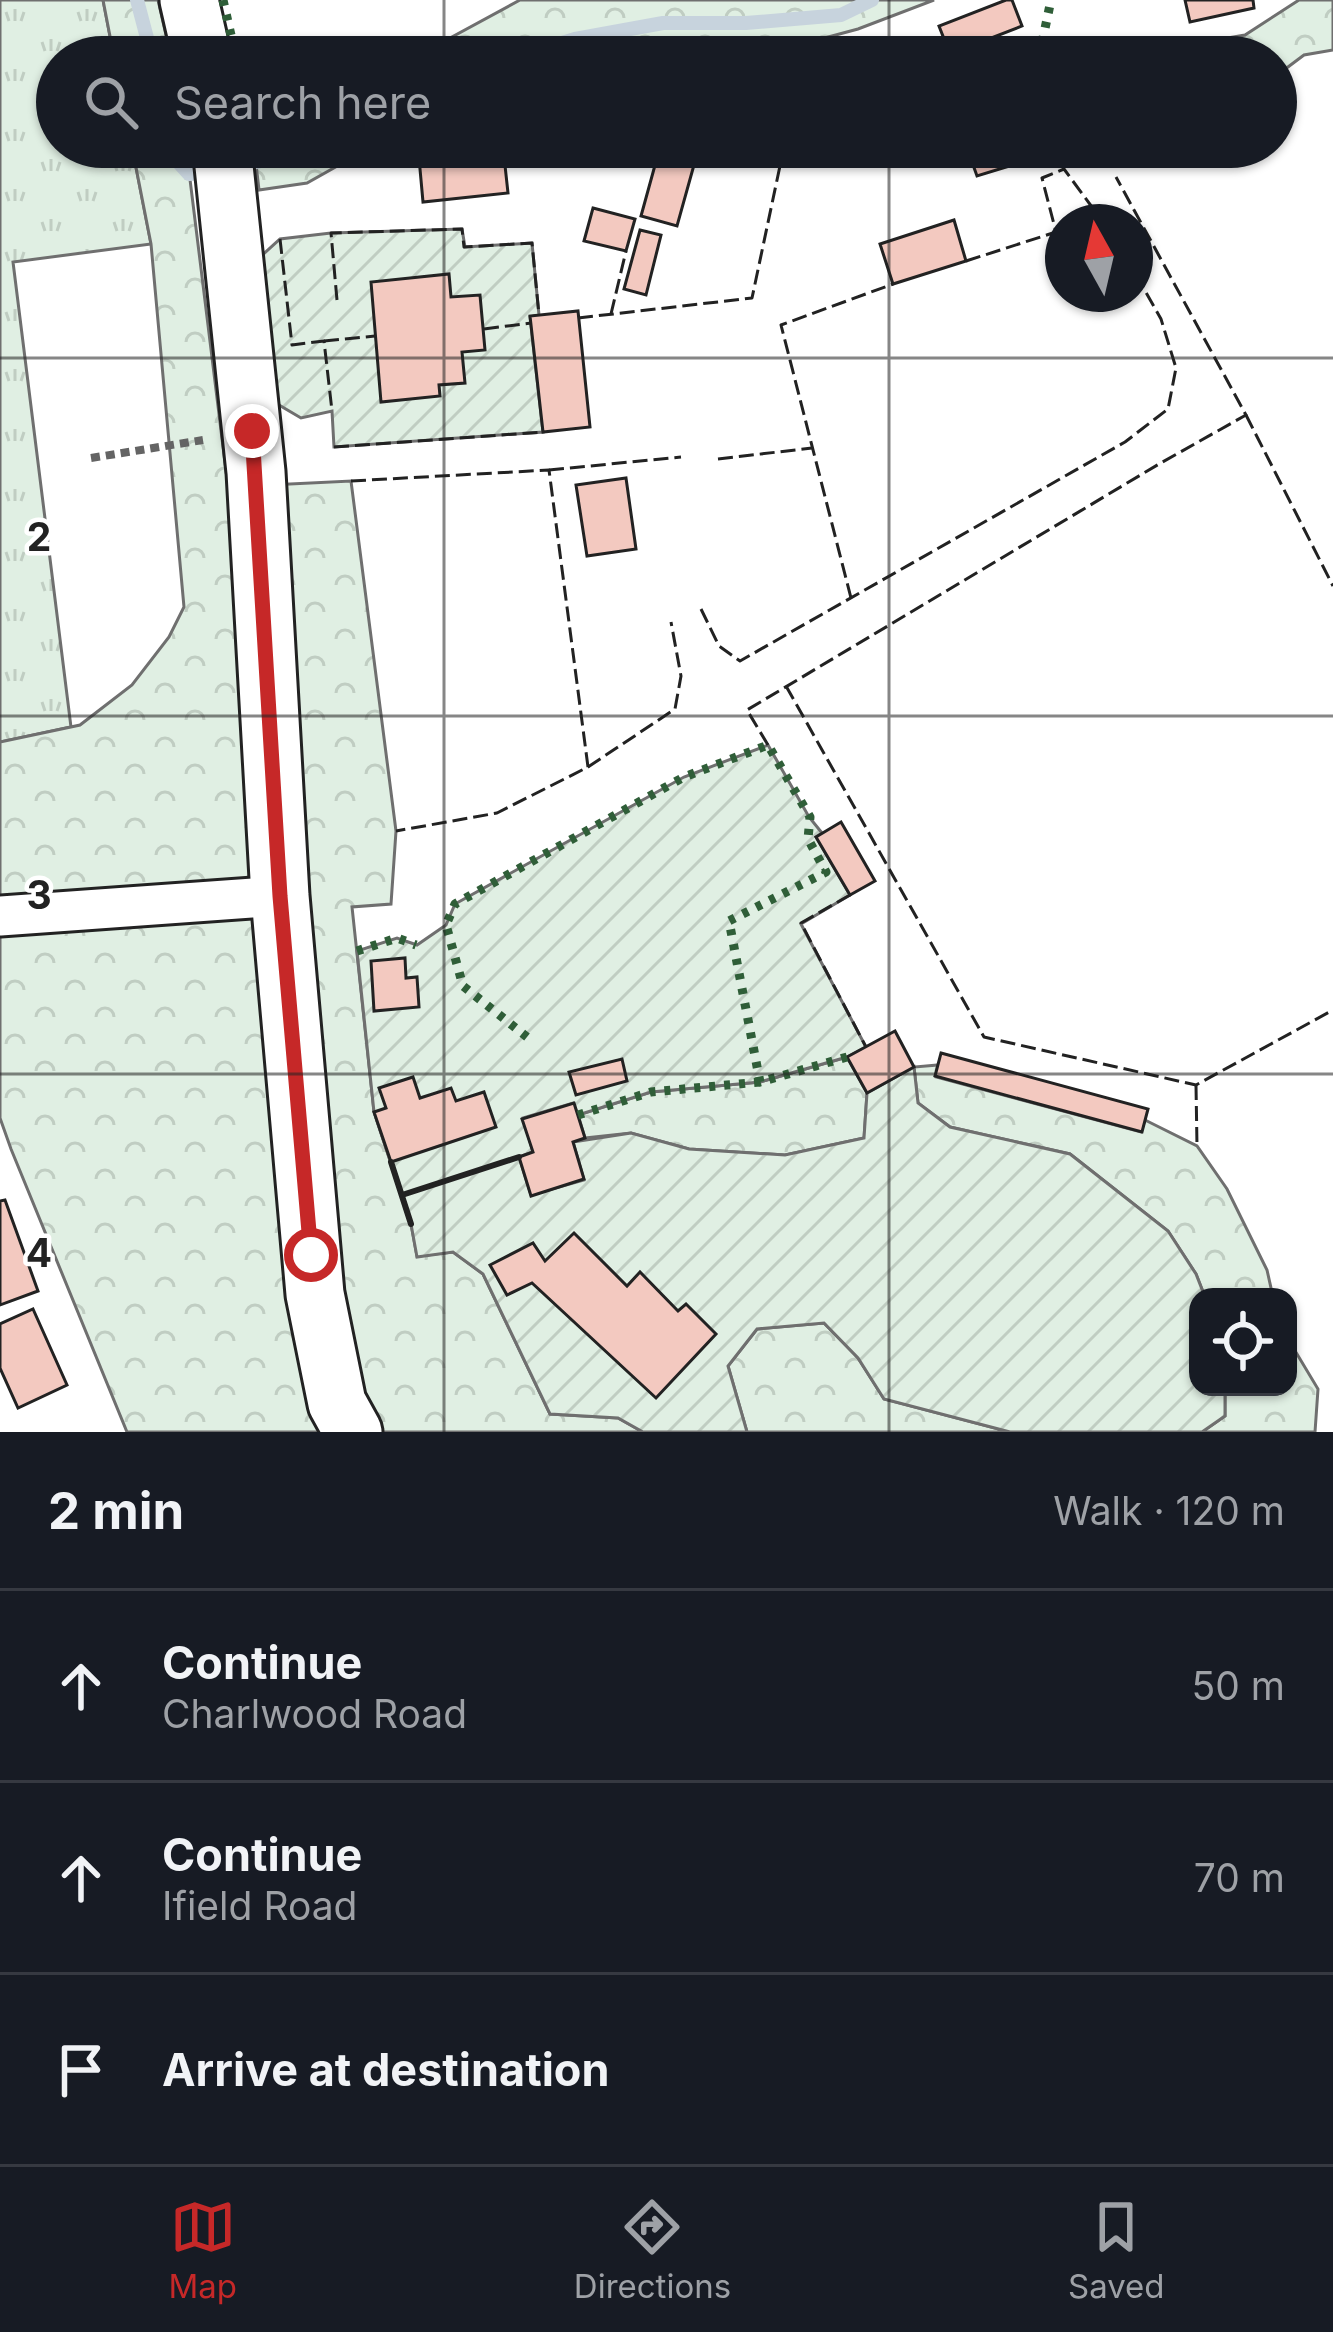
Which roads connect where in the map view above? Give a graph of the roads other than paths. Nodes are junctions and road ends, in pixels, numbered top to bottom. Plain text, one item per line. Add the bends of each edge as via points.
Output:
1 (189, 0) edge
2 (197, 36) edge
3 (225, 168) edge
4 (280, 896) junction
5 (0, 916) edge
6 (352, 1432) edge

1 - 2 street
3 - 4 street via 252,431
4 - 5 street
4 - 6 street via 315,1294 337,1403

